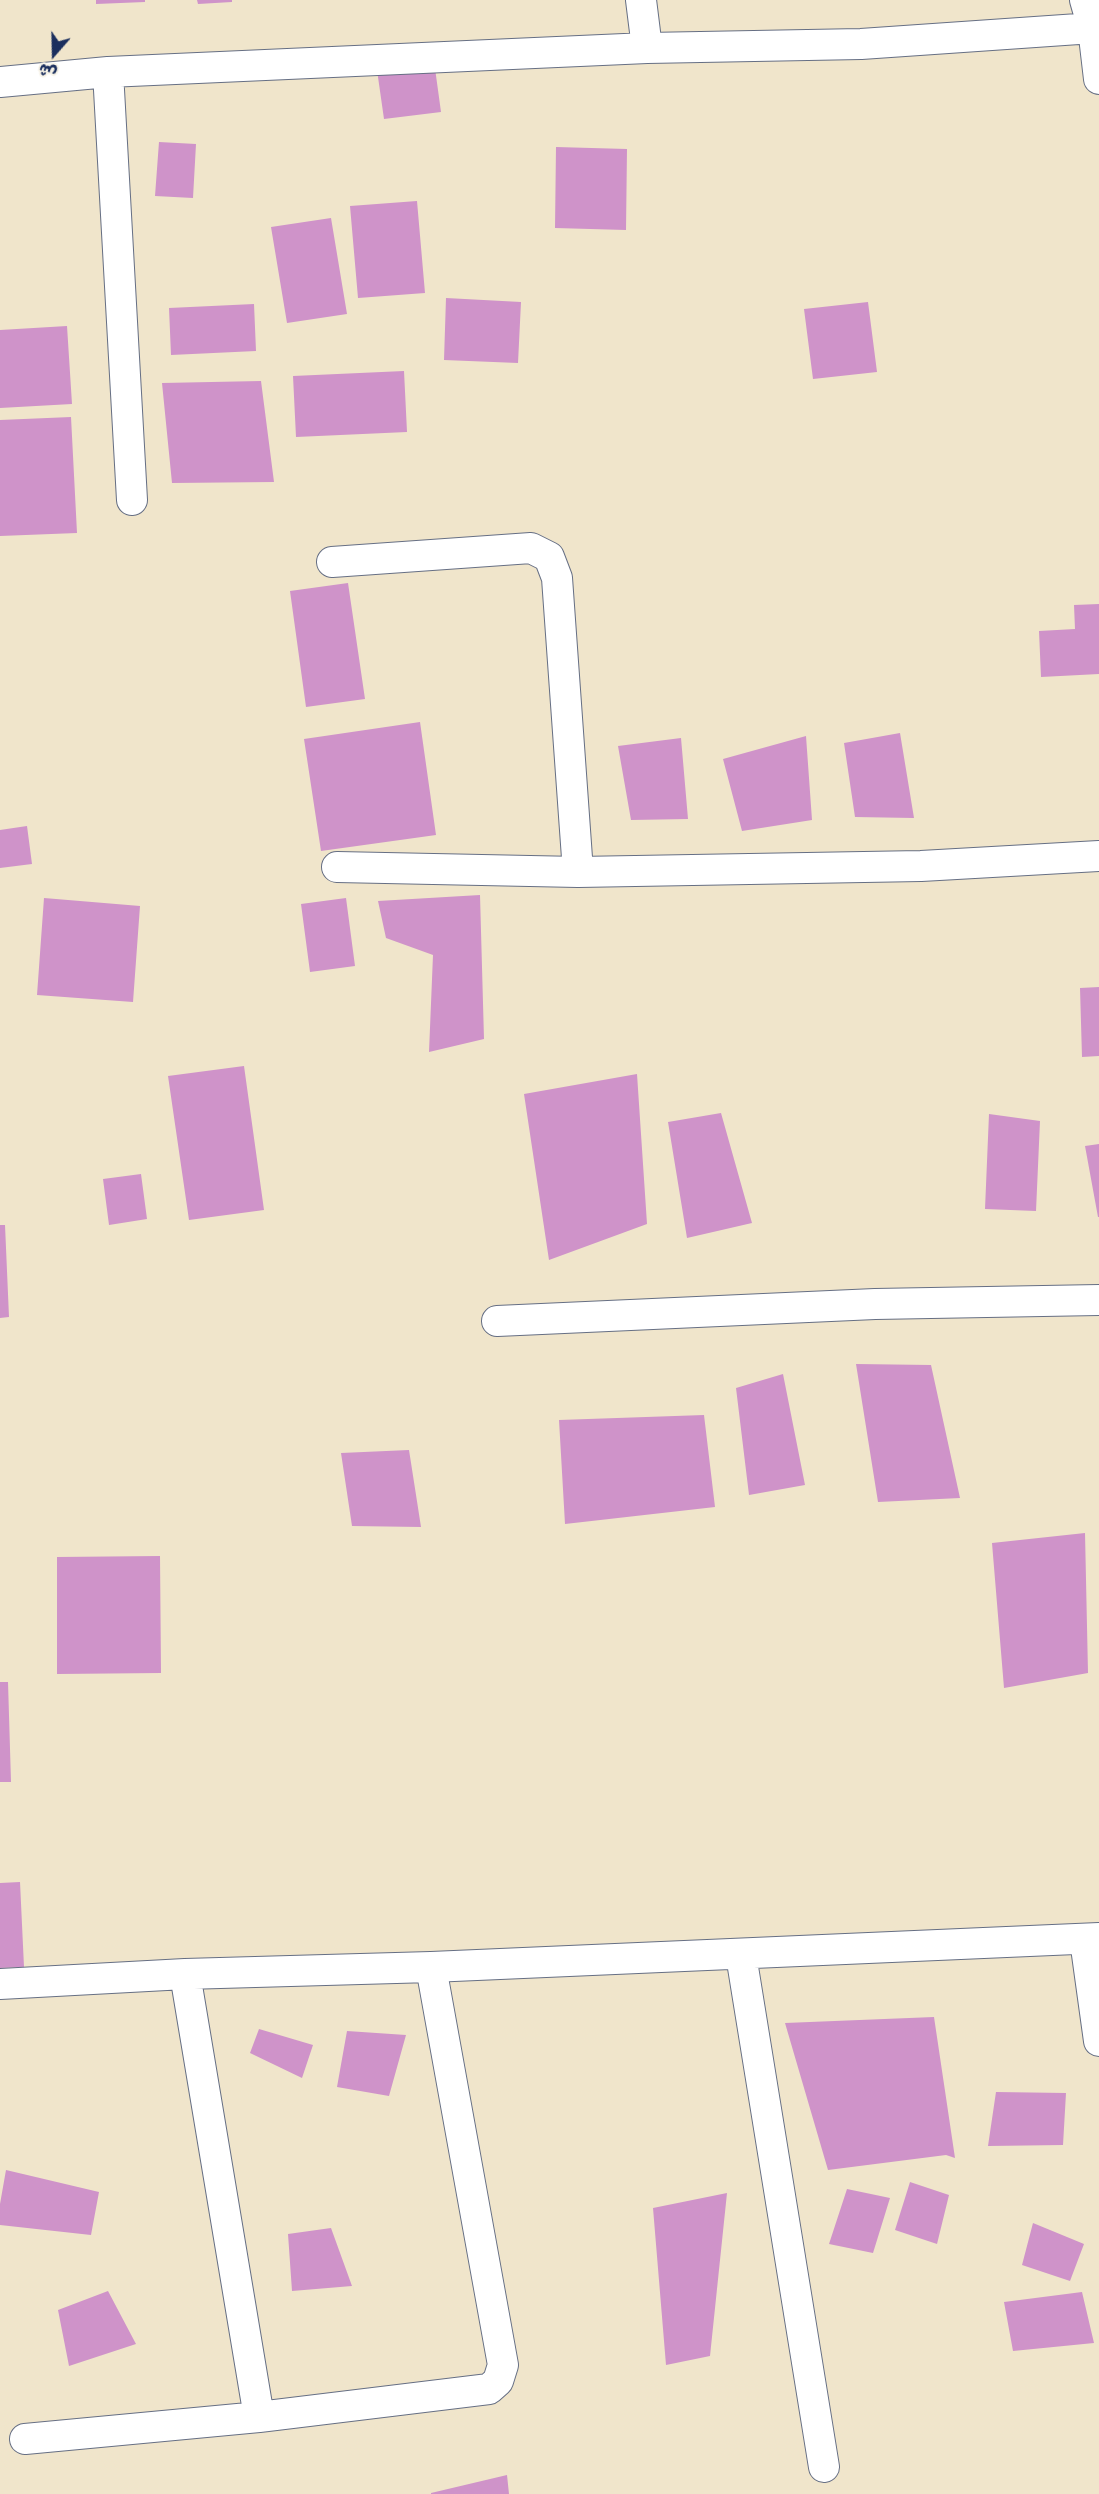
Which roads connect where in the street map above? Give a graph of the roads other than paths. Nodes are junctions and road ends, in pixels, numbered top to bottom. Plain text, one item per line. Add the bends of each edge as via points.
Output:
1 (641, 0) edge
2 (1085, 0) edge
3 (1093, 28) junction
4 (647, 48) junction
5 (108, 72) junction
6 (1099, 79) edge
7 (0, 82) edge
8 (132, 500) dead end
9 (332, 562) dead end
10 (1099, 856) edge
11 (337, 867) dead end
12 (579, 872) junction
13 (1099, 1300) edge
14 (497, 1321) dead end
15 (1092, 1939) edge
16 (741, 1955) junction
17 (431, 1967) junction
18 (185, 1974) junction
19 (0, 1984) edge
20 (1099, 2041) edge
21 (259, 2416) junction
22 (25, 2439) dead end
23 (825, 2467) dead end

1 - 4 street
2 - 3 street
3 - 4 street via 861,44
3 - 6 street
4 - 5 street
5 - 7 street
5 - 8 street
9 - 12 street via 531,548 549,557 557,578
10 - 12 street via 921,866
11 - 12 street
13 - 14 street via 875,1304
15 - 16 street
15 - 20 street
16 - 17 street
16 - 23 street
17 - 18 street
17 - 21 street via 503,2365 498,2381 489,2389
18 - 19 street
18 - 21 street
21 - 22 street

